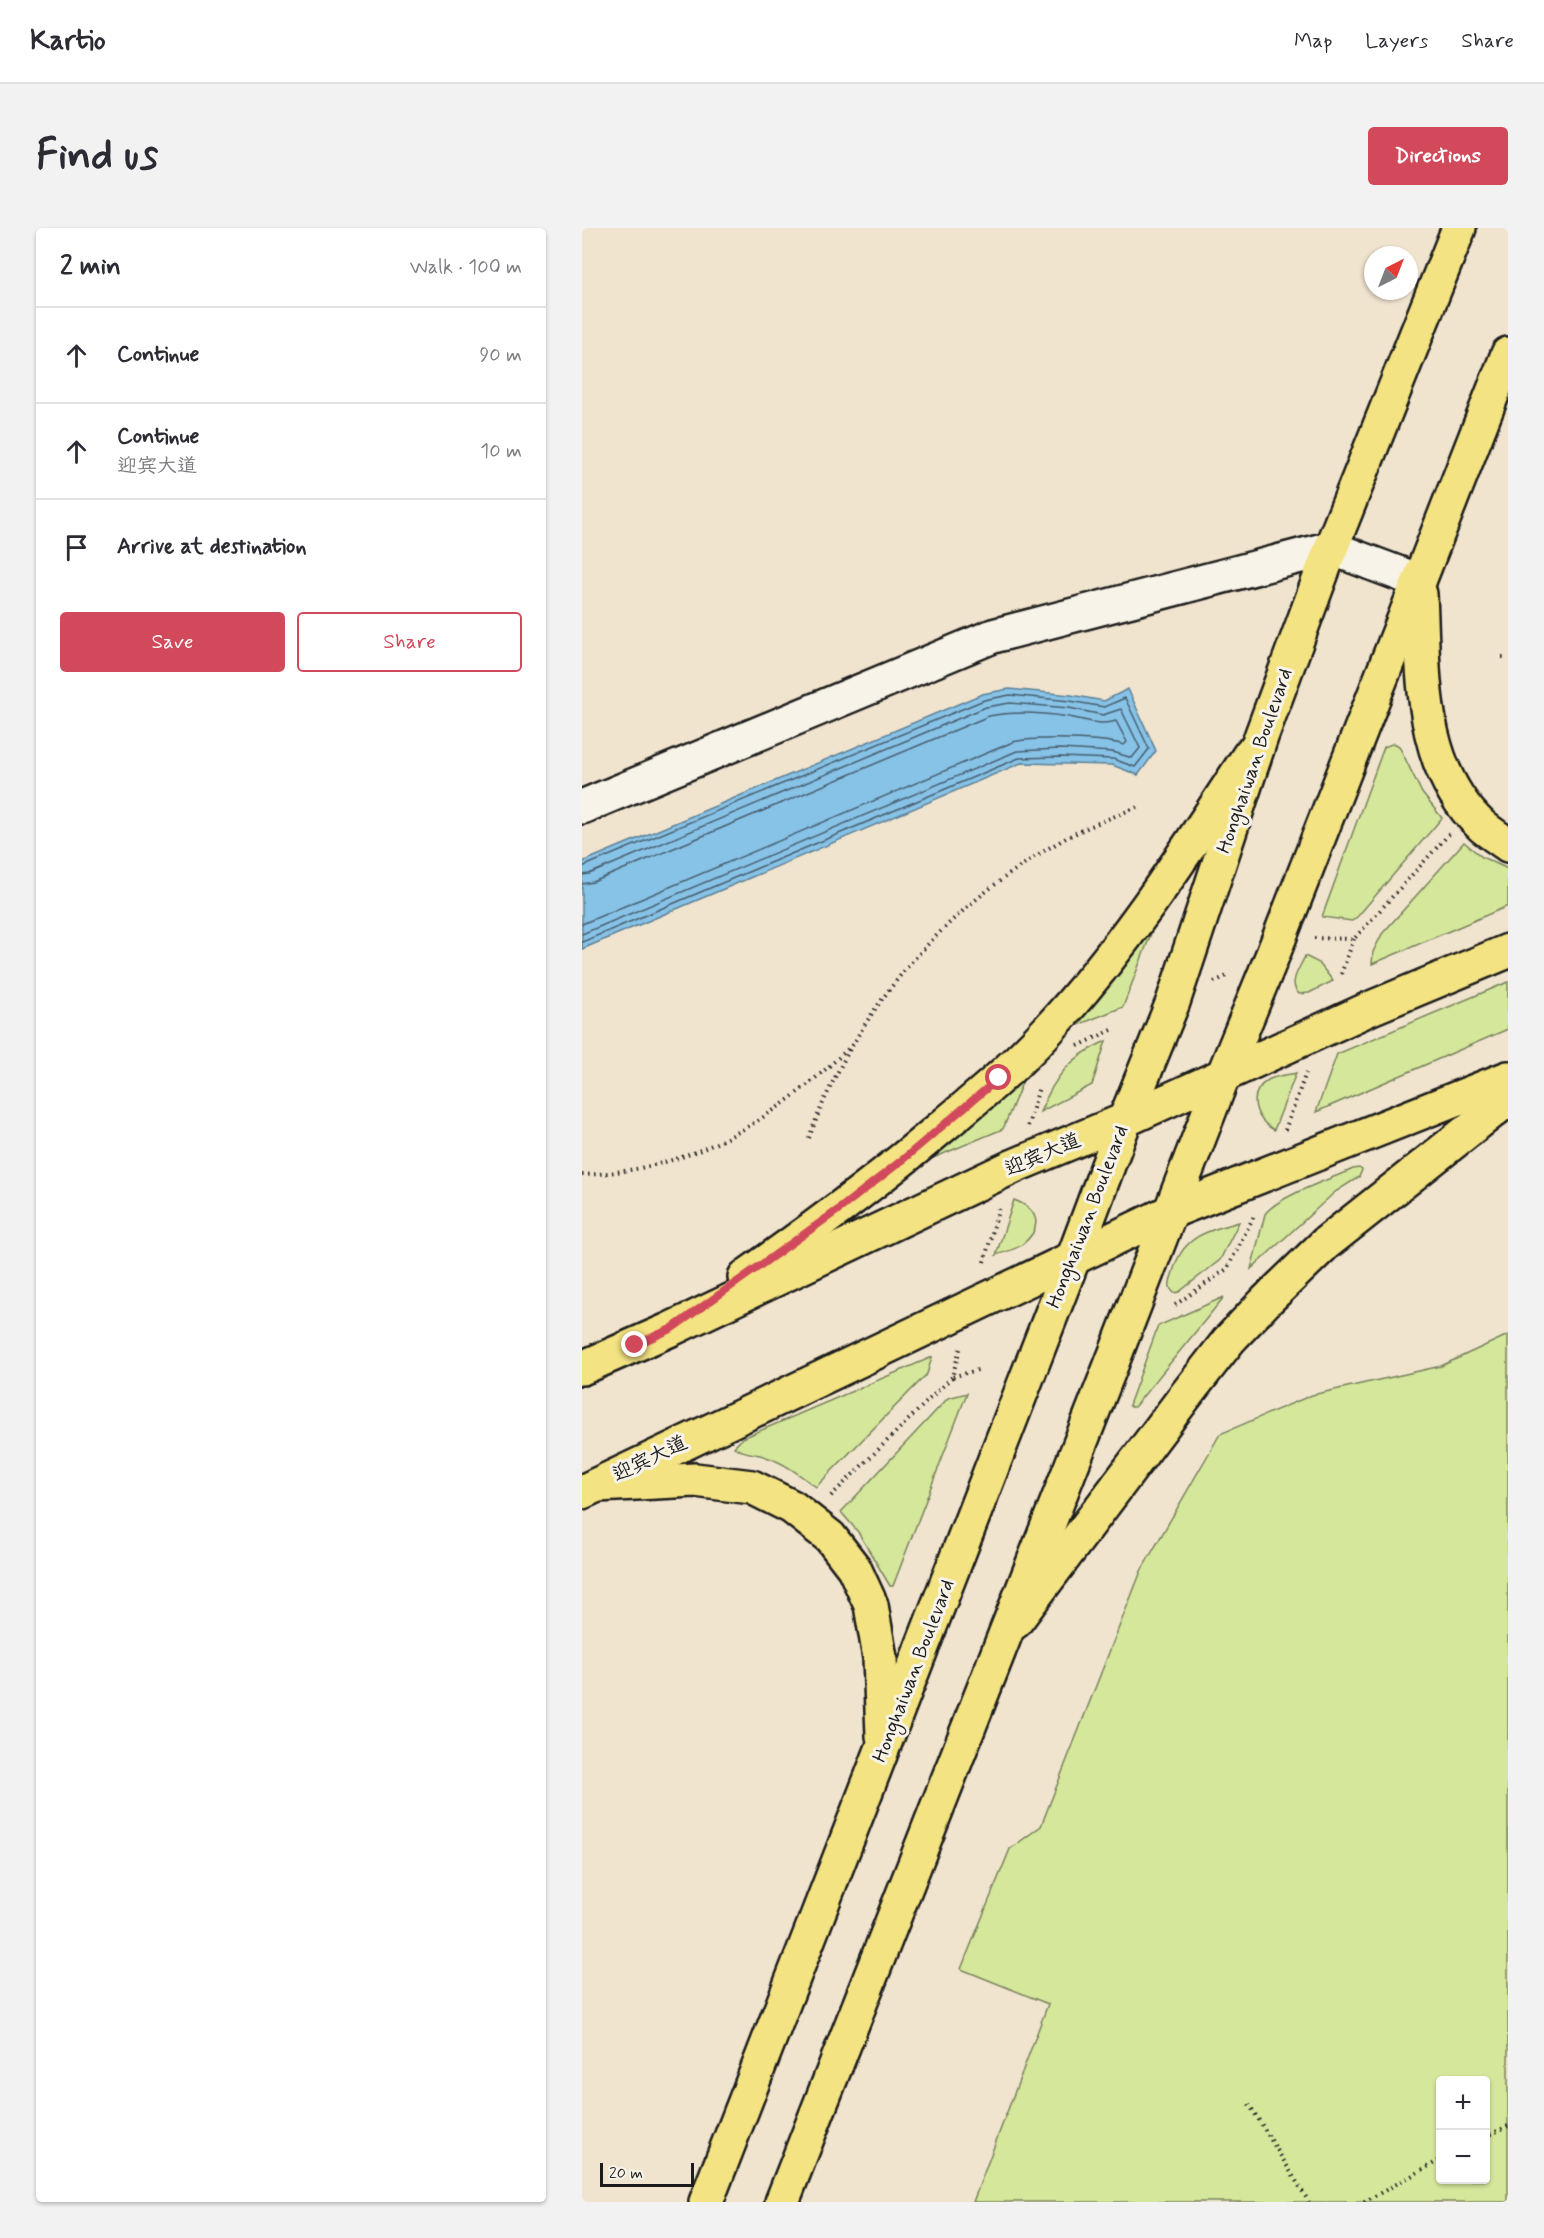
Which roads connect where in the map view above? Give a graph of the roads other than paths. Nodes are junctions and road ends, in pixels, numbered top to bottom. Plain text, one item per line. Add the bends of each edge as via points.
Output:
1 (1459, 228) edge
2 (1508, 354) edge
3 (1331, 548) junction
4 (1419, 581) junction
5 (1261, 737) junction
6 (582, 807) edge
7 (1508, 845) edge
8 (1508, 951) edge
9 (1222, 1076) junction
10 (1508, 1078) edge
11 (1508, 1099) edge
12 (1125, 1120) junction
13 (1170, 1212) junction
14 (1073, 1259) junction
15 (671, 1329) junction
16 (582, 1368) edge
17 (590, 1488) edge
18 (1005, 1635) junction
19 (884, 1748) junction
20 (706, 2202) edge
21 (782, 2202) edge

1 - 3 main road, Honghaiwan Boulevard
2 - 4 main road
3 - 4 street
3 - 5 main road, Honghaiwan Boulevard
3 - 6 street via 993,636
4 - 7 main road via 1428,722 1443,771 1460,801 1482,826
4 - 9 main road
5 - 12 main road, Honghaiwan Boulevard via 1176,992
5 - 15 main road via 1164,885 1062,1013 1015,1064 910,1155
8 - 9 main road, 迎宾大道
9 - 12 main road, 迎宾大道
9 - 13 main road
10 - 13 main road, 迎宾大道
11 - 18 main road via 1326,1243 1229,1340
12 - 14 main road, Honghaiwan Boulevard
12 - 15 main road, 迎宾大道 via 1014,1166
13 - 14 main road, 迎宾大道
13 - 18 main road
14 - 17 main road, 迎宾大道
14 - 19 main road, Honghaiwan Boulevard
15 - 16 main road, 迎宾大道
17 - 19 main road via 695,1480 752,1487 792,1507 830,1537 854,1568 871,1605 880,1658
18 - 21 main road
19 - 20 main road, Honghaiwan Boulevard

